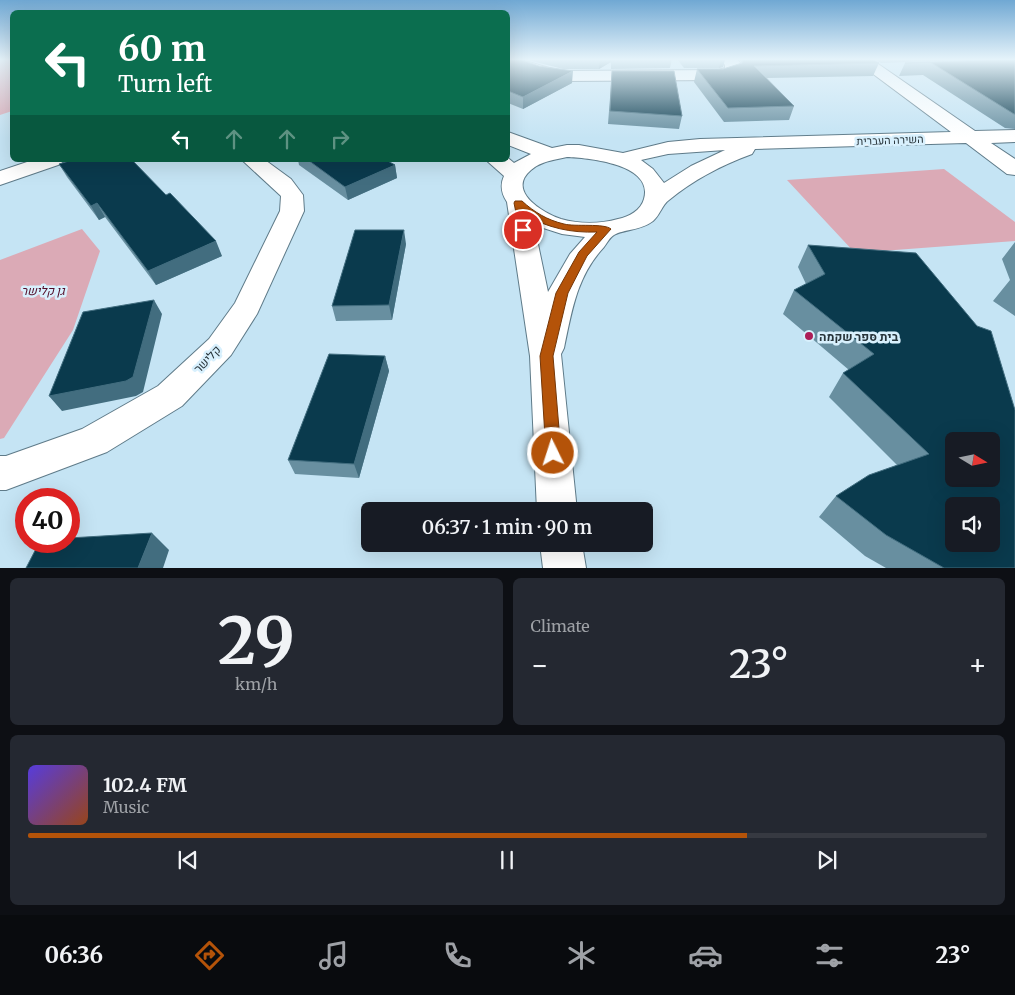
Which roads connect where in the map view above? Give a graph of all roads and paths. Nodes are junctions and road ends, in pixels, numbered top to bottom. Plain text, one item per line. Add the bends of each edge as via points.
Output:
1 (898, 86) edge
2 (1015, 136) edge
3 (972, 137) junction
4 (510, 139) edge
5 (764, 144) junction
6 (550, 154) junction
7 (622, 159) junction
8 (48, 162) edge
9 (255, 162) edge
10 (499, 162) edge
11 (1015, 169) edge
12 (516, 174) junction
13 (0, 178) edge
14 (657, 198) junction
15 (518, 203) junction
16 (606, 229) junction
17 (546, 356) junction
18 (0, 473) edge
19 (556, 502) edge
20 (563, 552) edge
21 (565, 568) edge

1 - 3 street
2 - 3 street, השירה העברית
3 - 5 street, השירה העברית
3 - 11 street
4 - 6 street
5 - 7 street, השירה העברית via 668,148
5 - 14 street, השירה העברית via 728,155
6 - 7 street via 586,152
6 - 12 street via 524,166
7 - 14 street via 649,176
8 - 13 street
9 - 18 street, קלישר via 283,184 292,196 292,211 248,307 220,346 170,396 94,441
10 - 12 street
12 - 15 street via 512,184
14 - 16 street, השירה העברית via 652,209 641,218
15 - 16 street, השירה העברית via 529,213 563,227
15 - 17 street
16 - 17 street via 583,254 562,293
17 - 19 street
20 - 21 street

